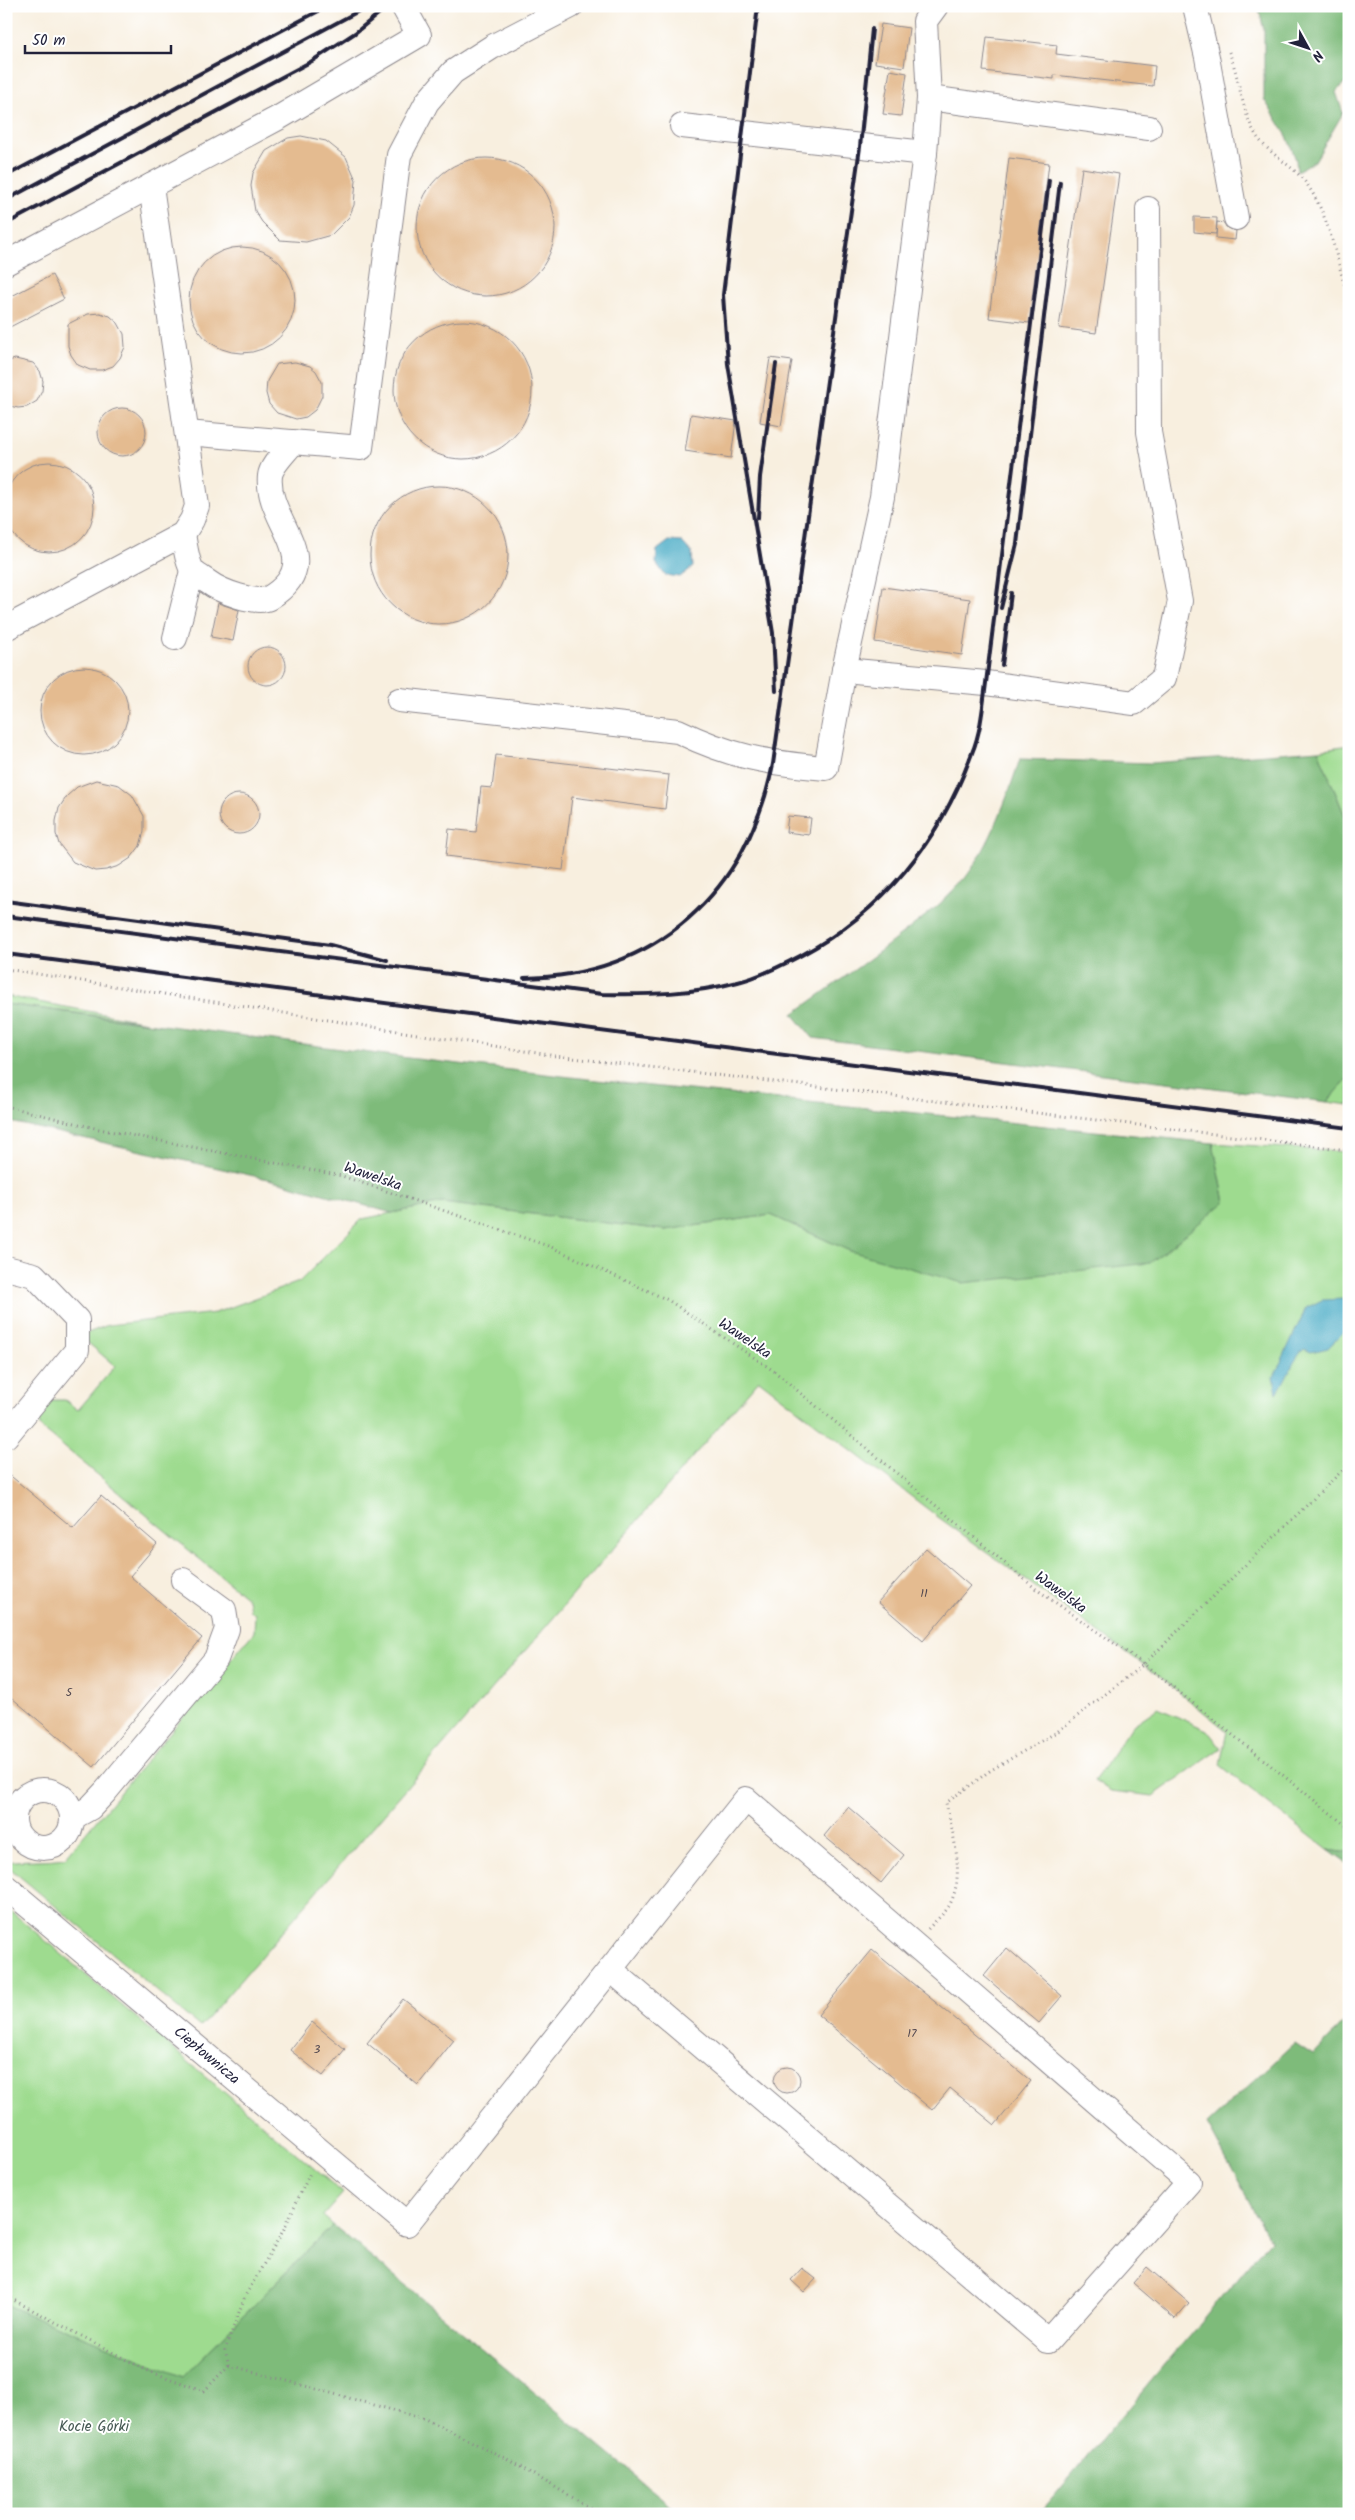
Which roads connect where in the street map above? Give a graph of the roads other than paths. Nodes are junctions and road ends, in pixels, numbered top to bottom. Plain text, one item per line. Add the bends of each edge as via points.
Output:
1 (403, 6) edge
2 (571, 6) edge
3 (936, 6) edge
4 (1195, 6) edge
5 (929, 98) junction
6 (682, 126) dead end
7 (1149, 128) dead end
8 (925, 152) junction
9 (151, 186) junction
10 (1148, 209) dead end
11 (1236, 218) dead end
12 (6, 263) edge
13 (187, 433) junction
14 (294, 442) junction
15 (182, 534) junction
16 (192, 571) junction
17 (6, 628) edge
18 (175, 638) dead end
19 (844, 670) junction
20 (399, 700) dead end
21 (6, 1268) edge
22 (6, 1436) edge
23 (183, 1580) dead end
24 (10, 1811) edge
25 (72, 1818) junction
26 (6, 1887) edge
27 (610, 1969) junction

1 - 9 lane via 419,35 280,117
2 - 14 lane via 492,46 453,72 427,102 399,155 362,448
3 - 5 lane via 925,21
4 - 11 lane
5 - 7 lane
5 - 8 lane
6 - 8 lane
8 - 19 lane via 882,496
9 - 12 lane
9 - 13 lane
10 - 19 lane via 1149,432 1180,601 1164,678 1134,703 986,683
13 - 14 lane
13 - 15 lane via 196,506 192,520
14 - 16 lane via 270,474 270,494 295,547 293,574 280,591 266,600 241,597 215,587
15 - 16 lane
15 - 17 lane
16 - 18 lane
19 - 20 lane via 826,768 773,764 736,756 678,731
21 - 22 lane via 34,1275 77,1320 77,1350
23 - 25 lane via 224,1610 227,1629 216,1659 105,1792 90,1808
24 - 25 lane via 24,1796 42,1790 55,1792 66,1800
24 - 25 lane via 16,1832 37,1848 61,1842 69,1831
26 - 27 lane, Ciepłownicza via 407,2224
27 - 27 lane via 746,1799 1189,2182 1048,2341

